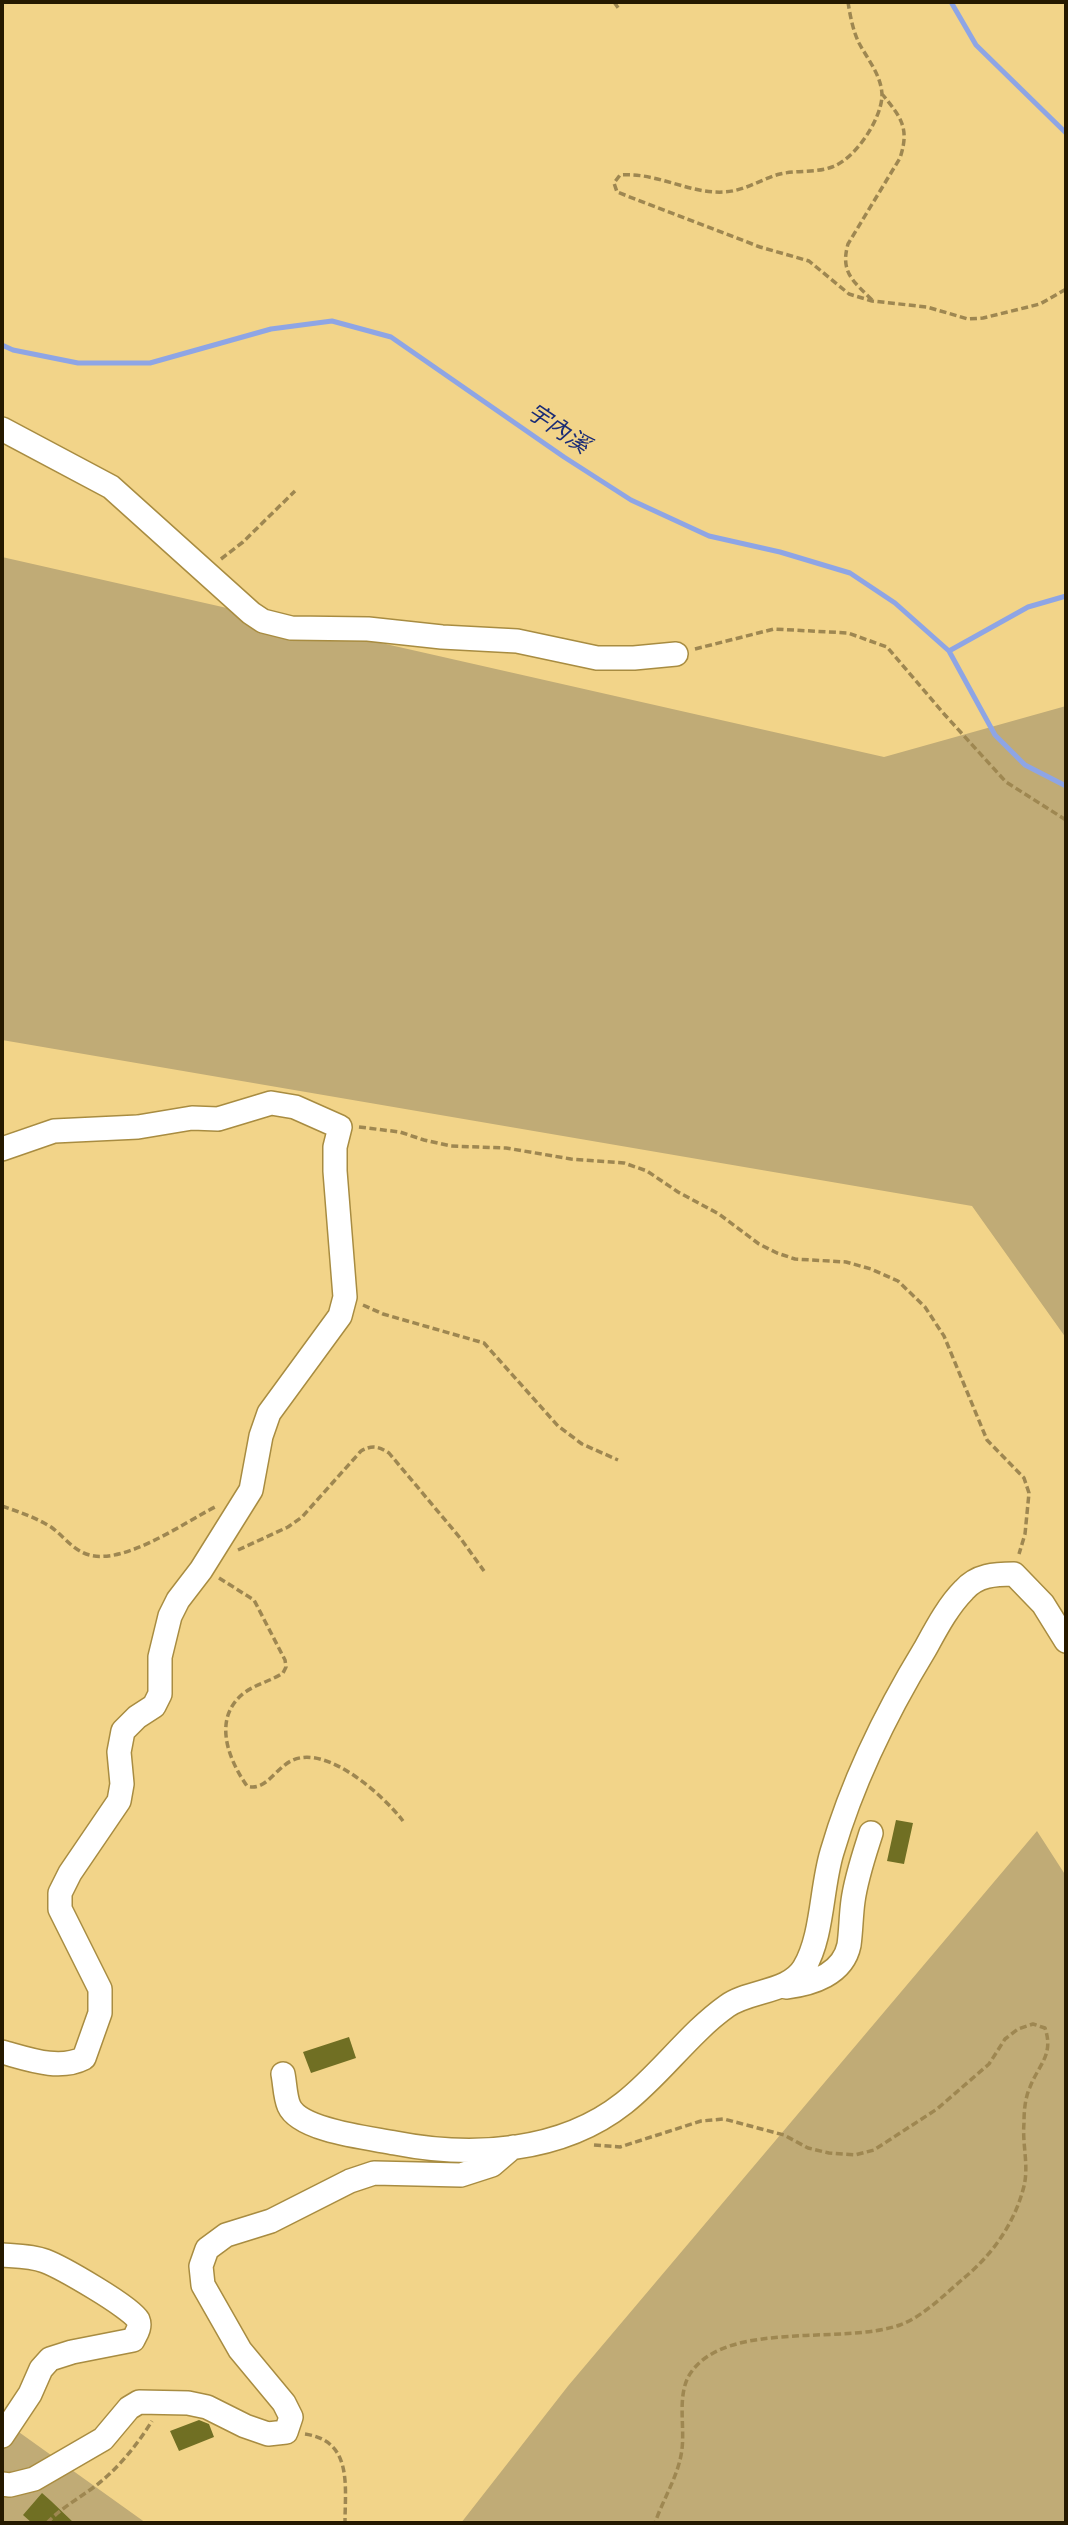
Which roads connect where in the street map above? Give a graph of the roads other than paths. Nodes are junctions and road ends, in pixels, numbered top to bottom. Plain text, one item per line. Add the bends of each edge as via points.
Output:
1 (2, 429) edge
2 (676, 654) road end
3 (2, 1149) edge
4 (1066, 1641) edge
5 (871, 1833) dead end
6 (765, 1990) junction
7 (2, 2052) edge
8 (283, 2074) dead end
9 (513, 2147) junction
10 (2, 2255) edge
11 (2, 2436) edge
12 (2, 2484) edge

1 - 2 lane via 111,487 251,613 277,626 517,640 597,658
3 - 7 lane via 54,1131 218,1119 271,1104 295,1107 340,1127 335,1171 345,1297 340,1316 269,1413 251,1490 212,1575 178,1600 170,1616 160,1657 160,1694 154,1706 123,1731 119,1801 60,1893 60,1909 100,1989 100,2013 84,2058 71,2065 54,2064
4 - 6 lane via 1042,1604 1014,1574 989,1574 965,1588 906,1679 850,1793 831,1855 813,1947 803,1970 790,1982
5 - 6 lane via 857,1878 842,1962 806,1985
6 - 9 lane via 728,2005 624,2104 588,2126
8 - 9 lane via 290,2108 304,2122 424,2149
9 - 12 lane via 492,2165 461,2175 374,2173 271,2221 226,2235 206,2249 201,2266 203,2285 240,2350 284,2403 291,2417 286,2432 268,2434 188,2403 139,2402 103,2439 34,2479
10 - 11 lane via 43,2260 69,2273 126,2310 138,2320 139,2329 133,2340 50,2359

